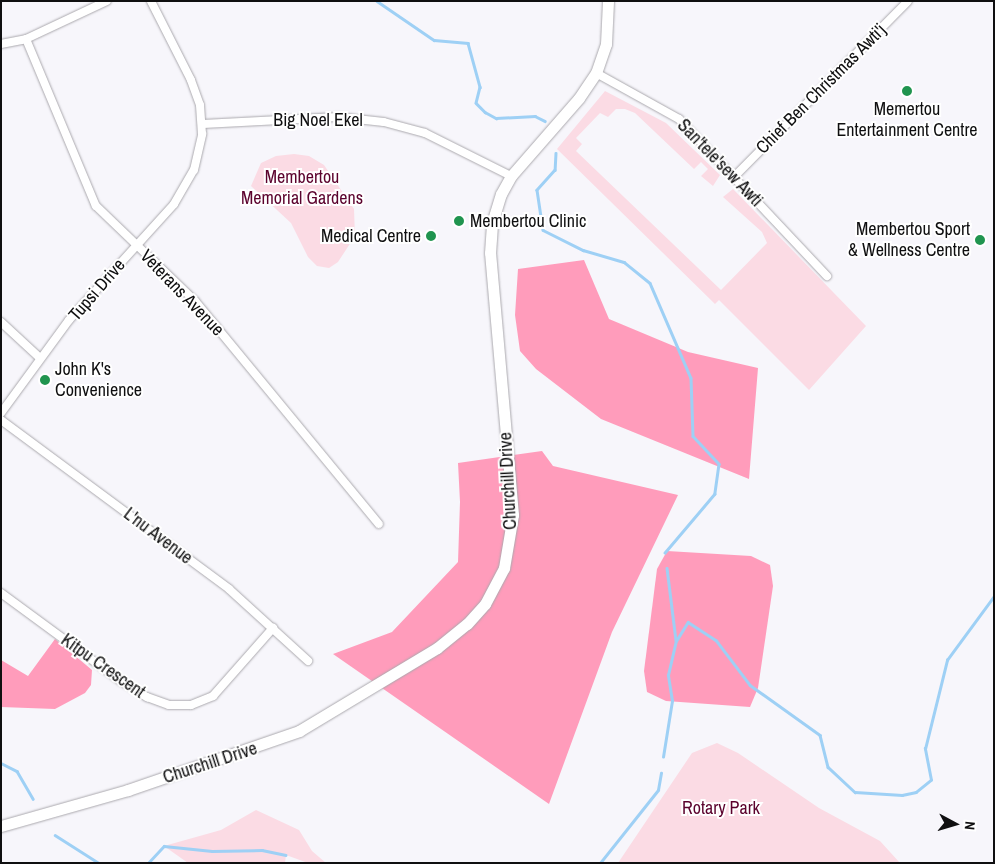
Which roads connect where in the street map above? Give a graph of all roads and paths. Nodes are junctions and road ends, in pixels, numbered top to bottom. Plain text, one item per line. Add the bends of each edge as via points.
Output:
1 (107, 1) edge
2 (151, 1) edge
3 (608, 1) edge
4 (908, 1) edge
5 (26, 39) junction
6 (1, 44) edge
7 (596, 73) junction
8 (203, 124) junction
9 (511, 176) junction
10 (734, 177) junction
11 (136, 245) junction
12 (827, 276) dead end
13 (1, 322) edge
14 (40, 358) junction
15 (1, 413) edge
16 (1, 420) edge
17 (379, 524) dead end
18 (1, 593) edge
19 (273, 628) junction
20 (308, 661) dead end
21 (1, 826) edge

1 - 5 street
2 - 8 street, Tupsi Drive via 193,85
3 - 7 main road, Churchill Drive via 606,44
4 - 10 street, Chief Ben Christmas Awti'j
5 - 6 street
5 - 11 street, Veterans Avenue via 89,194 100,211
7 - 9 main road, Churchill Drive via 579,98
7 - 10 street, San'tele'sew Awti via 672,114
8 - 9 street, Big Noel Ekel via 338,117 384,122 425,133
8 - 11 street, Tupsi Drive via 198,158 190,181 174,204
9 - 21 main road, Churchill Drive via 497,203 490,243 512,528 498,580 476,614 437,648 354,701 283,738 128,790
10 - 12 street, San'tele'sew Awti
11 - 14 street, Tupsi Drive
11 - 17 street, Veterans Avenue via 195,301
13 - 14 street
14 - 15 street, Tupsi Drive
16 - 19 street, L'nu Avenue via 229,589
18 - 19 street, Kitpu Crescent via 121,681 147,697 169,705 191,705 213,696
19 - 20 street, L'nu Avenue

